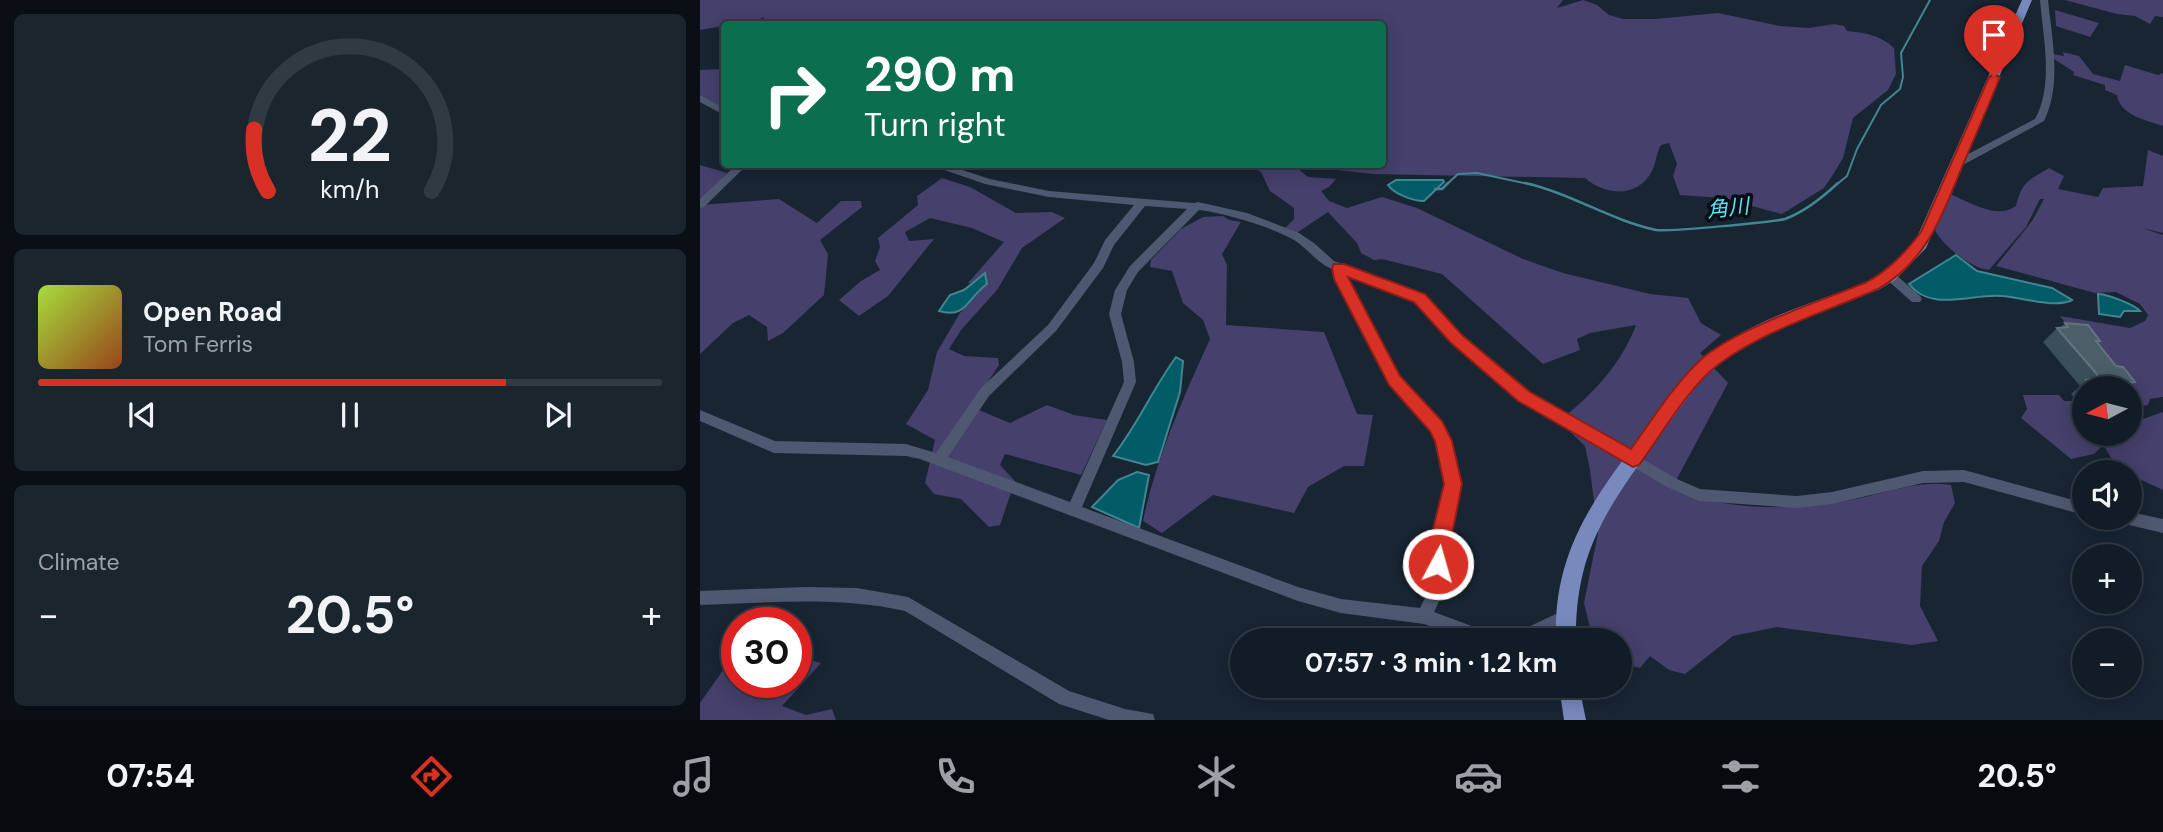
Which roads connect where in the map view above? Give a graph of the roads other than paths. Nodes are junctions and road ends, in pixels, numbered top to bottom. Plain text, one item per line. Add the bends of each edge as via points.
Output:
1 (2027, 0) edge
2 (2044, 0) edge
3 (700, 98) edge
4 (721, 110) edge
5 (1957, 164) junction
6 (739, 168) edge
7 (945, 168) edge
8 (1141, 203) junction
9 (700, 205) edge
10 (1198, 205) junction
11 (1339, 268) junction
12 (1890, 276) junction
13 (1916, 299) dead end
14 (700, 415) edge
15 (1633, 459) junction
16 (939, 460) junction
17 (2072, 506) edge
18 (1074, 508) junction
19 (2142, 521) edge
20 (2163, 526) edge
21 (700, 598) edge
22 (1424, 616) junction
23 (1565, 622) junction
24 (1456, 628) edge
25 (1544, 628) edge
26 (1565, 628) edge
27 (1571, 698) edge
28 (1147, 720) edge
29 (1575, 720) edge

1 - 5 main road
2 - 5 street via 2049,62 2045,112 2039,121
3 - 4 street
5 - 12 main road via 1921,245
6 - 9 street
7 - 8 street via 1012,188
8 - 10 street
8 - 16 street via 1052,328 985,392
10 - 11 street via 1295,236
10 - 18 street via 1134,269 1121,290 1115,314 1129,382
11 - 15 street via 1419,298 1457,339 1524,396
11 - 22 street via 1395,380 1436,426 1450,465 1453,484 1440,537 1436,591
12 - 13 street
12 - 15 main road via 1750,337 1711,361
14 - 16 street via 774,447 906,450
15 - 17 street via 1683,489 1712,497 1797,502 1832,499 1923,477 1964,476
15 - 23 main road via 1584,537
16 - 18 street
18 - 22 street via 1298,594 1341,606
19 - 20 street
21 - 28 street via 829,592 895,601 924,612 1065,698
22 - 24 street
23 - 25 street
23 - 26 main road
27 - 29 main road

